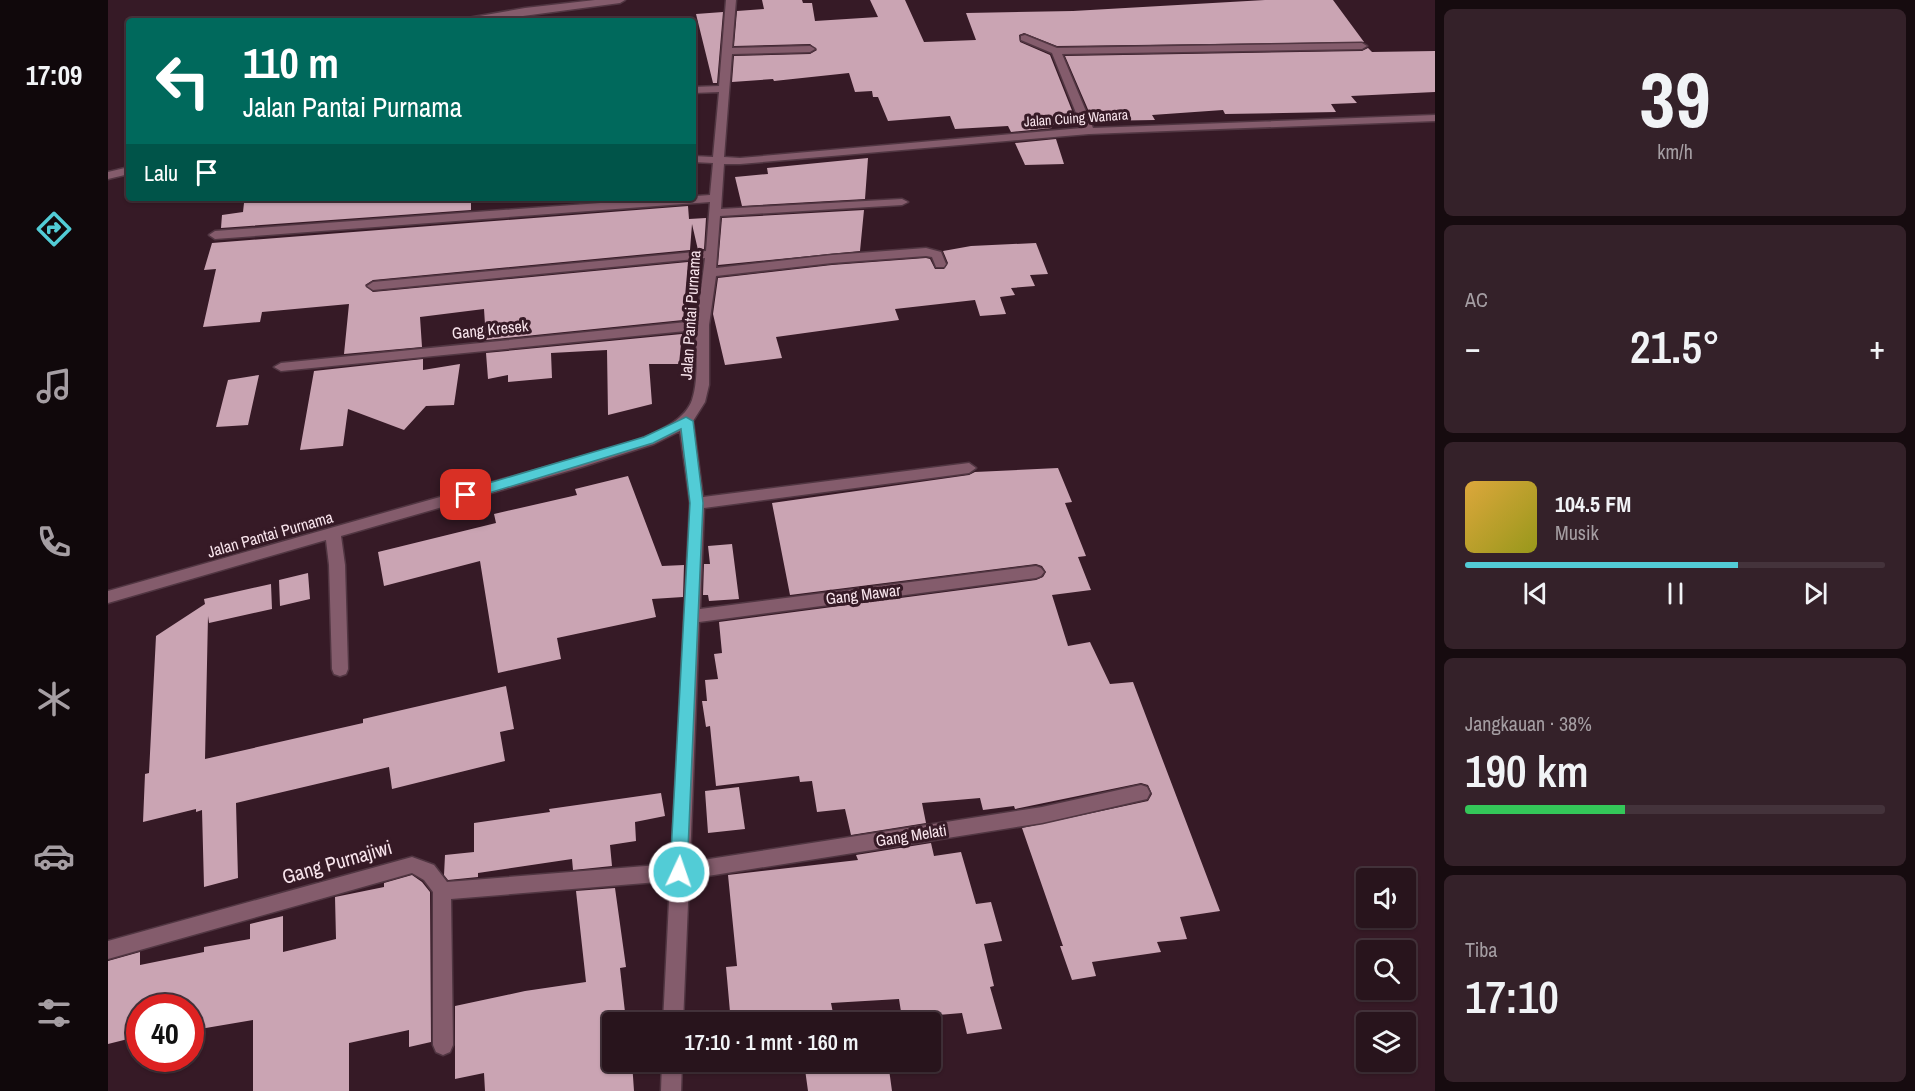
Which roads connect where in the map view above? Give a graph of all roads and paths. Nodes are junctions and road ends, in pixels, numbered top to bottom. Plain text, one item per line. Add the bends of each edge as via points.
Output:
1 (620, 0) edge
2 (731, 0) edge
3 (485, 18) edge
4 (1025, 38) dead end
5 (1362, 46) dead end
6 (810, 49) dead end
7 (727, 51) junction
8 (1056, 51) junction
9 (724, 89) junction
10 (696, 90) edge
11 (1435, 118) edge
12 (1089, 131) junction
13 (696, 159) edge
14 (720, 159) junction
15 (126, 171) edge
16 (108, 176) edge
17 (716, 198) junction
18 (696, 199) edge
19 (675, 201) edge
20 (902, 202) dead end
21 (714, 213) junction
22 (215, 235) dead end
23 (711, 254) junction
24 (940, 264) dead end
25 (710, 273) junction
26 (373, 286) dead end
27 (703, 325) junction
28 (281, 367) dead end
29 (686, 421) junction
30 (969, 468) dead end
31 (697, 503) junction
32 (333, 533) junction
33 (1036, 572) dead end
34 (108, 597) edge
35 (690, 617) junction
36 (340, 669) dead end
37 (1142, 793) dead end
38 (679, 872) junction
39 (442, 891) junction
40 (108, 950) edge
41 (673, 1012) edge
42 (443, 1044) dead end
43 (672, 1072) edge
44 (671, 1091) edge

1 - 3 street
2 - 7 street, Jalan Pantai Purnama
4 - 8 street
5 - 8 street
6 - 7 street
7 - 9 street, Jalan Pantai Purnama
8 - 12 street
9 - 10 street
9 - 14 street, Jalan Pantai Purnama
11 - 12 street, Jalan Cuing Wanara
12 - 14 street, Jalan Cuing Wanara via 740,161
13 - 14 street, Jalan Cuing Wanara
14 - 17 street, Jalan Pantai Purnama
15 - 16 street
17 - 18 street
17 - 21 street, Jalan Pantai Purnama
19 - 22 street
20 - 21 street
21 - 23 street, Jalan Pantai Purnama
23 - 25 street, Jalan Pantai Purnama
23 - 26 street
24 - 25 street via 937,255 926,252
25 - 27 street, Jalan Pantai Purnama
27 - 28 street, Gang Kresek
27 - 29 street, Jalan Pantai Purnama via 702,385 698,402
29 - 31 street
29 - 32 street, Jalan Pantai Purnama via 649,440 578,463
30 - 31 street
31 - 35 street
32 - 34 street, Jalan Pantai Purnama
32 - 36 street
33 - 35 street, Gang Mawar
35 - 38 street
37 - 38 street, Gang Melati via 1042,814
38 - 39 street
38 - 41 street
39 - 40 street, Gang Purnajiwi via 425,867 412,865
39 - 42 street
43 - 44 street

